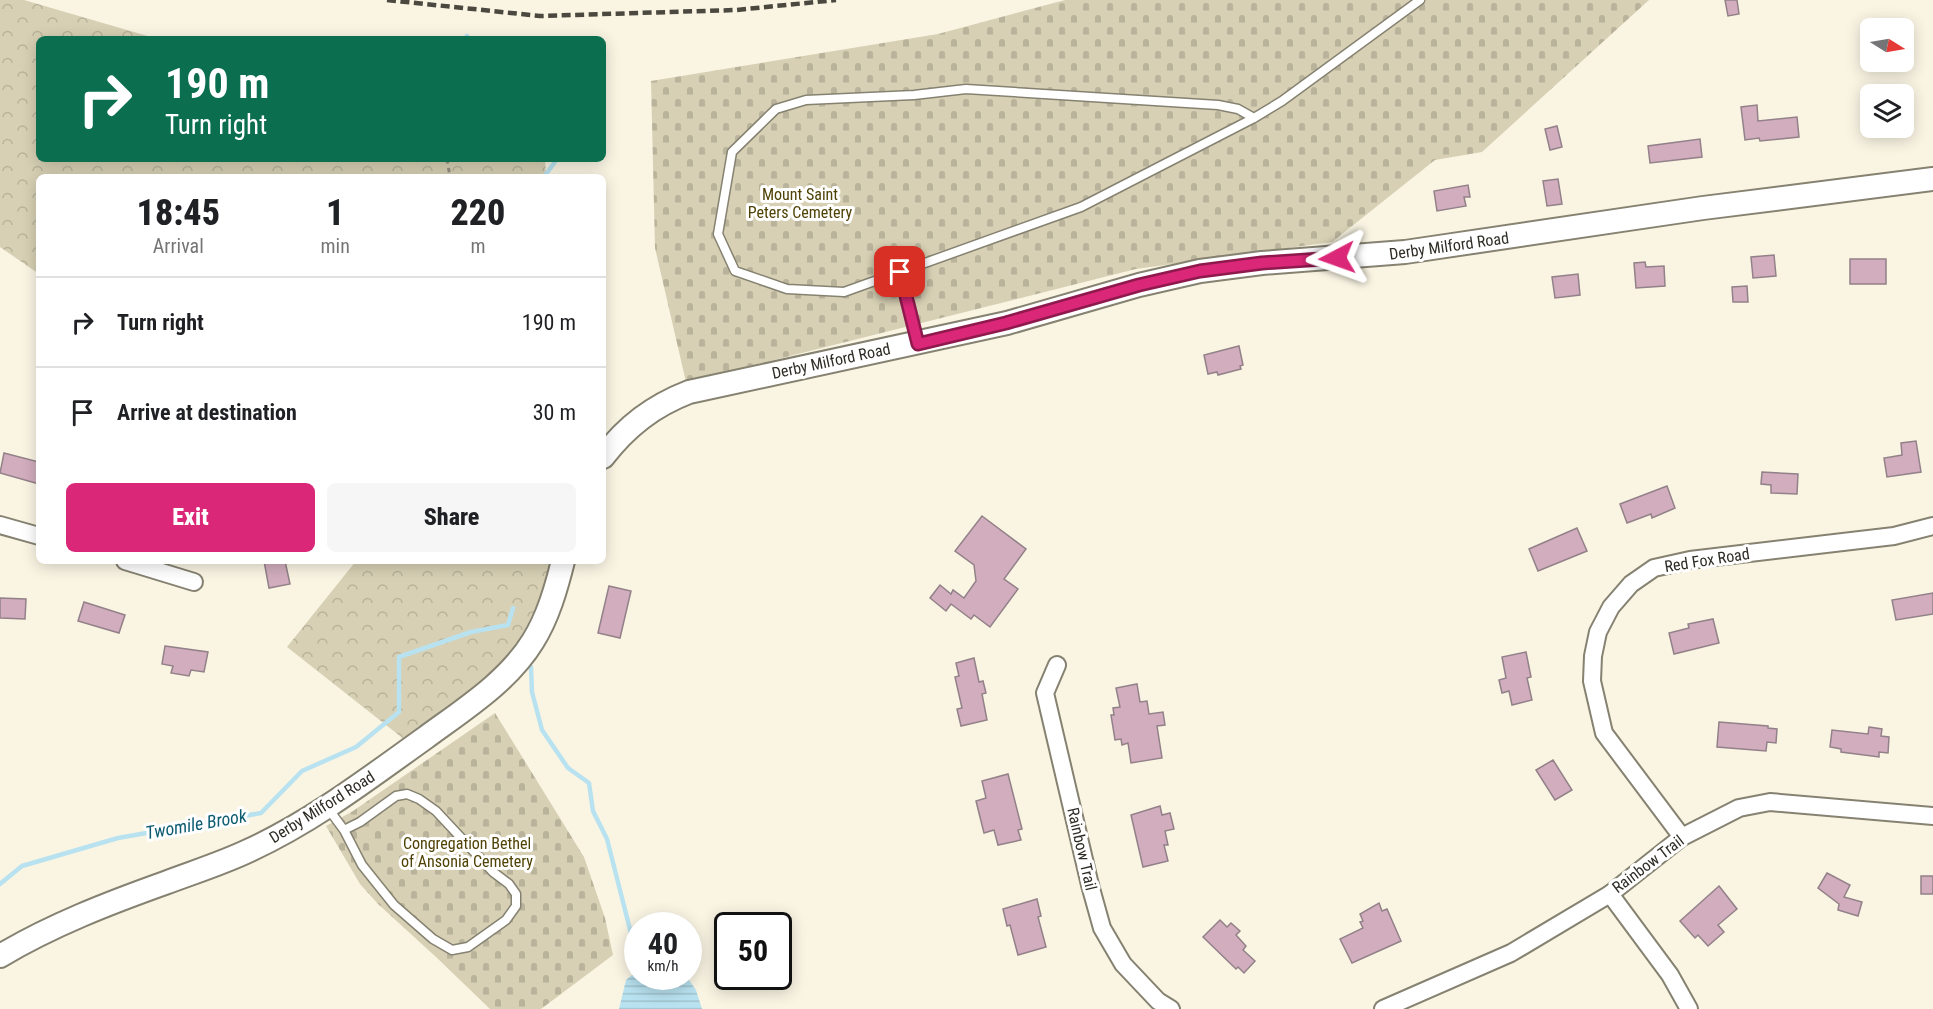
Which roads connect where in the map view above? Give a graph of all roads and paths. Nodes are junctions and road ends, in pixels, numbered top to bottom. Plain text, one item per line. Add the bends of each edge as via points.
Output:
1 (1420, 0) edge
2 (1254, 118) junction
3 (1933, 179) edge
4 (900, 272) junction
5 (918, 344) junction
6 (606, 454) edge
7 (0, 525) edge
8 (1933, 526) edge
9 (36, 535) edge
10 (135, 564) edge
11 (562, 564) edge
12 (195, 582) dead end
13 (1057, 665) dead end
14 (327, 807) junction
15 (1933, 816) edge
16 (344, 830) junction
17 (1682, 837) junction
18 (1610, 894) junction
19 (0, 956) edge
20 (1171, 1009) edge
21 (1383, 1009) edge
22 (1689, 1009) edge

1 - 2 lane
2 - 4 lane via 1081,207
2 - 4 lane via 1238,109 1218,105 966,89 806,100 776,109 732,152 718,234 735,271 787,289 844,292
3 - 5 main road, Derby Milford Road via 1405,252 1200,271
4 - 5 lane
5 - 6 main road, Derby Milford Road via 689,392 643,416
7 - 9 street
8 - 17 street, Red Fox Road via 1894,536 1690,560 1654,568 1631,584 1611,607 1598,632 1593,656 1592,681 1604,733
10 - 12 street
11 - 14 main road, Derby Milford Road via 541,627 504,676
13 - 20 street, Rainbow Trail via 1045,693 1102,928 1123,964 1158,1001
14 - 16 lane
14 - 19 main road, Derby Milford Road via 248,851 99,908
15 - 17 street, Rainbow Trail via 1770,802 1739,808
16 - 16 lane via 362,865 394,905 452,951 468,947 506,920 516,906 516,894 509,884 419,799 407,794 396,796
17 - 18 street, Rainbow Trail
18 - 21 street, Rainbow Trail via 1511,952
18 - 22 street via 1670,975

